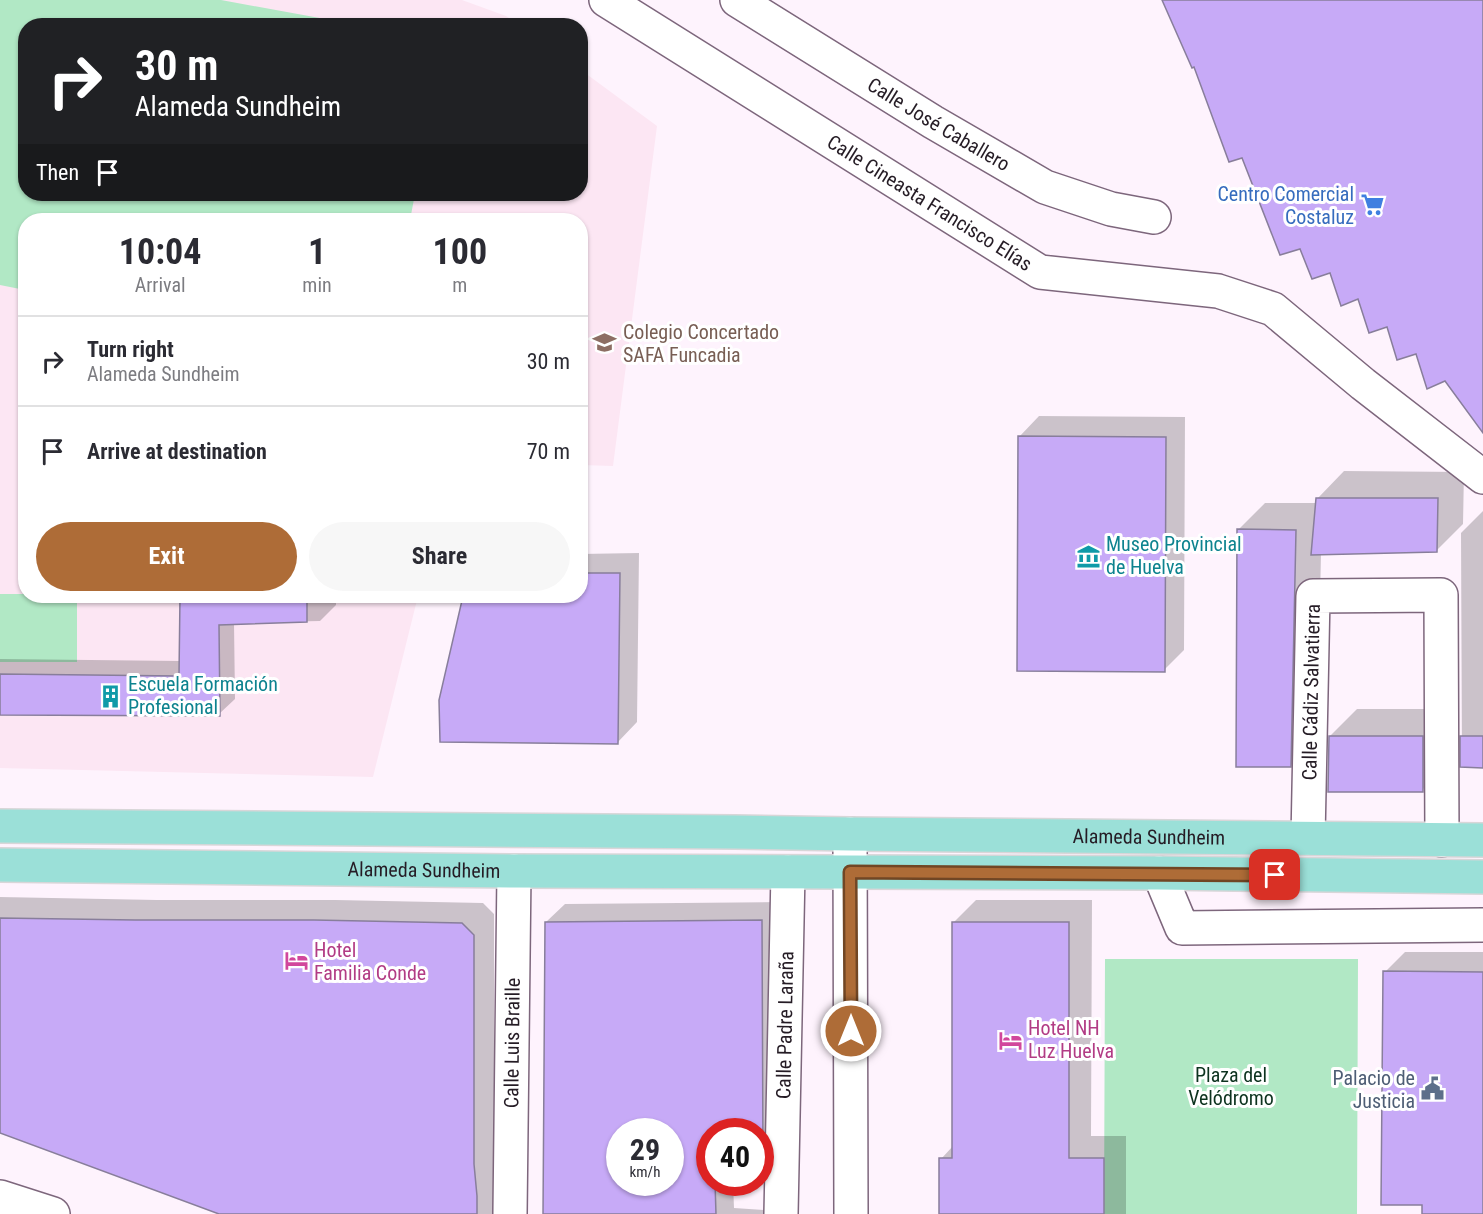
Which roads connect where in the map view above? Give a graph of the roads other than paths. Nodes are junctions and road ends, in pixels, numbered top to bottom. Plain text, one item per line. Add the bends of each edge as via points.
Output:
1 (606, 0) edge
2 (737, 0) edge
3 (1154, 217) dead end
4 (1483, 477) edge
5 (0, 826) edge
6 (850, 834) junction
7 (1308, 838) junction
8 (1443, 840) junction
9 (1483, 840) edge
10 (0, 865) edge
11 (514, 871) junction
12 (788, 872) junction
13 (850, 872) junction
14 (1159, 873) junction
15 (1483, 877) edge
16 (1483, 925) edge
17 (0, 1197) edge
18 (52, 1214) edge
19 (510, 1214) edge
20 (781, 1214) edge
21 (851, 1214) edge

1 - 4 street, Calle Cineasta Francisco Elías via 1040,272 1218,291 1273,309
2 - 3 street, Calle José Caballero via 1045,187
5 - 6 main road, Alameda Sundheim
6 - 7 main road, Alameda Sundheim
6 - 13 street
7 - 8 main road, Alameda Sundheim
7 - 8 street, Calle Cádiz Salvatierra via 1313,596 1441,596
8 - 9 main road, Alameda Sundheim
10 - 11 main road, Alameda Sundheim
11 - 12 main road, Alameda Sundheim
11 - 19 street, Calle Luis Braille
12 - 13 main road, Alameda Sundheim
12 - 20 street, Calle Padre Laraña
13 - 14 main road, Alameda Sundheim
13 - 21 street
14 - 15 main road, Alameda Sundheim
14 - 16 street via 1182,928
17 - 18 street

